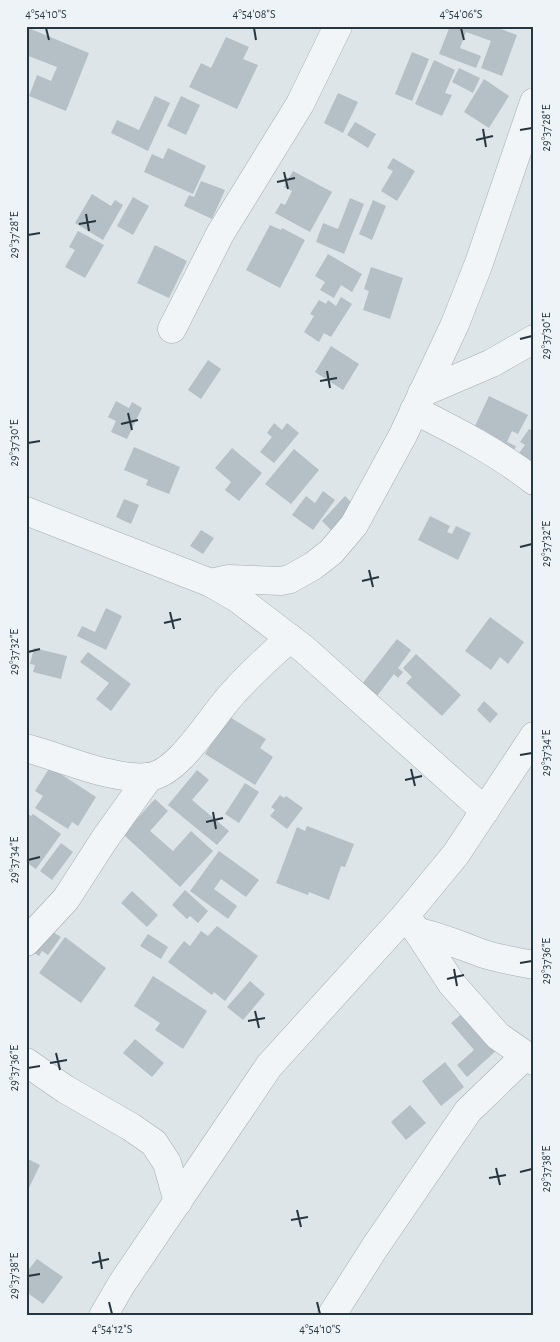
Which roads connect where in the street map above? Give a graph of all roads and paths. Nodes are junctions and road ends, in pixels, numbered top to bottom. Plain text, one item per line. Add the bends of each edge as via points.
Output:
1 (338, 26) edge
2 (534, 102) edge
3 (172, 329) dead end
4 (534, 339) edge
5 (418, 402) junction
6 (534, 481) edge
7 (26, 511) edge
8 (211, 583) junction
9 (290, 638) junction
10 (534, 736) edge
11 (26, 748) edge
12 (149, 778) junction
13 (484, 811) junction
14 (411, 924) junction
15 (26, 942) edge
16 (534, 965) edge
17 (529, 1059) edge
18 (26, 1062) edge
19 (178, 1202) junction
20 (103, 1316) edge
21 (331, 1316) edge

1 - 3 street via 300,104 220,234
2 - 5 street via 455,324
4 - 5 street
5 - 6 street
5 - 8 street via 354,525 331,552 286,580 237,579
7 - 8 street
8 - 9 street
9 - 12 street via 234,692 195,742 167,770
9 - 13 street
10 - 13 street
11 - 12 street via 93,769
12 - 15 street via 66,898
13 - 14 street
14 - 16 street via 484,954
14 - 17 street via 452,984 498,1036
14 - 19 street via 269,1066
17 - 21 street via 468,1111
18 - 19 street via 154,1143 167,1163
19 - 20 street

